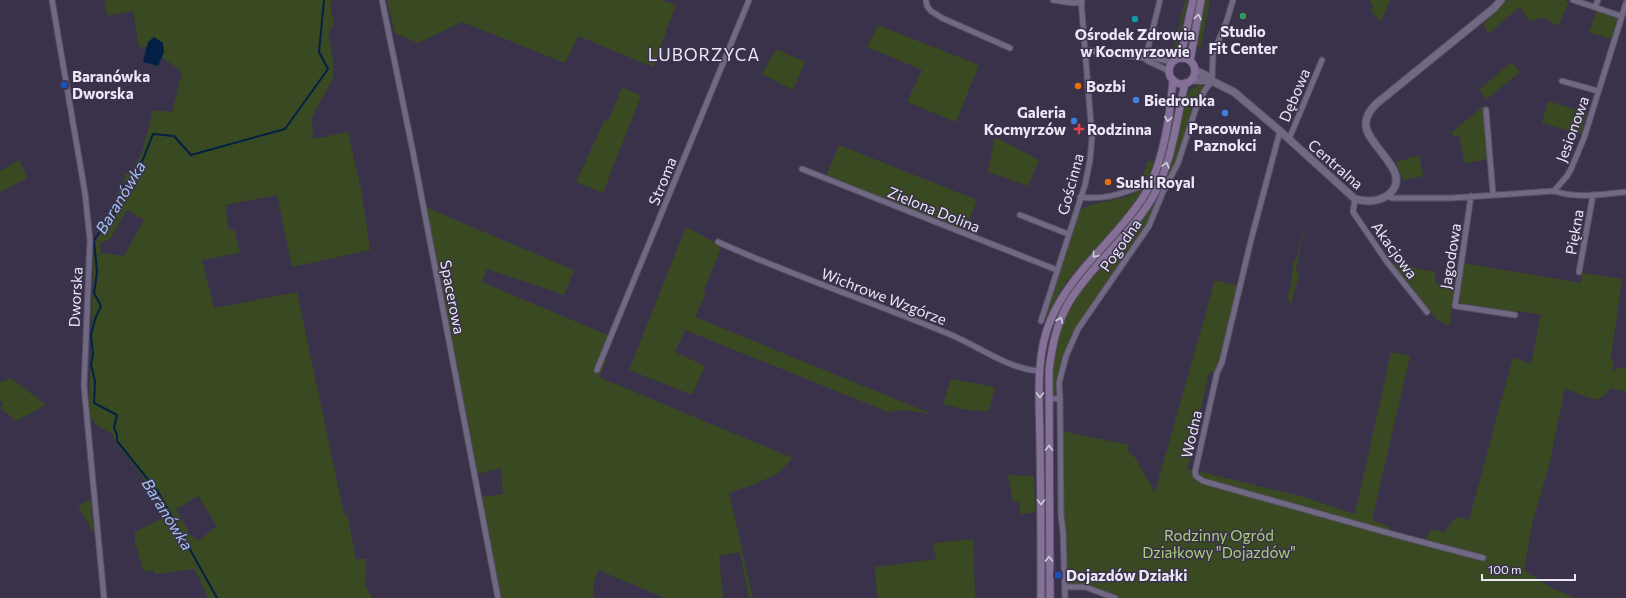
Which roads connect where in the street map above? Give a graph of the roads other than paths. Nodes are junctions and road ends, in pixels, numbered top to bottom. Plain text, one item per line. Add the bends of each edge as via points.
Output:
1 (52, 0) edge
2 (382, 0) edge
3 (749, 0) edge
4 (926, 0) edge
5 (1053, 0) edge
6 (1160, 0) edge
7 (1193, 0) edge
8 (1201, 0) edge
9 (1233, 0) edge
10 (1501, 0) edge
11 (1573, 0) edge
12 (1598, 0) edge
13 (1082, 1) edge
14 (1626, 3) edge
15 (1594, 7) junction
16 (1622, 16) junction
17 (1010, 48) dead end
18 (1085, 50) junction
19 (1144, 58) junction
20 (1179, 58) junction
21 (1322, 60) dead end
22 (1190, 61) junction
23 (1172, 62) junction
24 (1195, 70) junction
25 (1170, 71) junction
26 (1174, 80) junction
27 (1192, 80) junction
28 (1562, 81) dead end
29 (1212, 82) junction
30 (1185, 83) junction
31 (1598, 91) junction
32 (1486, 110) dead end
33 (1280, 131) junction
34 (1289, 139) junction
35 (802, 169) dead end
36 (1138, 187) dead end
37 (1554, 191) junction
38 (1626, 192) edge
39 (1493, 194) junction
40 (1387, 195) junction
41 (1592, 195) junction
42 (1471, 196) junction
43 (1080, 197) junction
44 (1355, 199) junction
45 (1020, 215) dead end
46 (1068, 234) junction
47 (718, 242) dead end
48 (1057, 270) junction
49 (1579, 272) dead end
50 (1427, 312) dead end
51 (1515, 315) dead end
52 (1041, 321) dead end
53 (597, 370) dead end
54 (1040, 371) junction
55 (1048, 398) junction
56 (1060, 399) junction
57 (1483, 558) dead end
58 (1065, 587) junction
59 (104, 598) edge
60 (498, 598) edge
61 (1041, 598) edge
62 (1050, 598) edge
63 (1065, 598) edge
64 (1115, 598) edge

1 - 59 street, Dworska via 85,193 90,240 84,386
2 - 60 street, Spacerowa
3 - 53 street, Stroma
4 - 17 street via 931,11 942,18
5 - 13 street via 1073,3
6 - 19 street
7 - 20 main road
22 -> 8 main road
9 - 29 street via 1228,20 1213,54
10 - 40 street via 1490,12 1376,104 1369,113 1366,121 1368,134 1389,162 1396,178 1394,188
11 - 15 street
12 - 15 street
13 - 18 street, Gościnna
14 - 16 street, Jesionowa
15 - 16 street
16 - 31 street, Jesionowa
18 - 19 street
18 - 43 street, Gościnna via 1092,144 1089,168
19 - 23 street
19 - 25 street
20 - 22 main road
20 - 23 main road
21 - 34 street, Dębowa
22 - 24 main road
23 - 25 main road
24 - 27 main road
24 - 29 street, Centralna via 1207,76
25 - 26 main road
26 - 30 main road
26 -> 54 main road via 1166,132 1152,181 1129,217 1078,276 1056,307 1044,342
27 - 29 street, Centralna
27 - 30 main road
28 - 31 street
29 - 33 street, Centralna via 1234,92
29 - 56 street, Pogodna via 1197,105 1178,163 1149,226 1078,329 1066,356 1059,383
55 -> 30 main road via 1051,352 1058,325 1074,294 1144,211 1157,189 1169,155
31 - 37 street, Jesionowa via 1584,138 1571,169
32 - 39 street
33 - 34 street, Centralna
33 - 57 street, Wodna via 1250,240 1222,362 1217,372 1196,476 1203,481
34 - 44 street, Centralna
35 - 48 street, Zielona Dolina
36 - 43 street via 1094,199
37 - 39 street
37 - 41 street
38 - 41 street
39 - 42 street
40 - 42 street via 1392,198
40 - 44 street, Centralna via 1373,201
41 - 49 street, Piękna
42 - 51 street, Jagodowa via 1455,306
43 - 46 street, Gościnna
44 - 50 street, Akacjowa via 1353,212 1387,262
45 - 46 street
46 - 48 street, Gościnna
47 - 54 street, Wichrowe Wzgórze via 952,335 1007,363 1031,371
48 - 52 street, Gościnna
54 -> 61 main road
55 - 56 street
62 -> 55 main road
56 - 58 street, Pogodna via 1061,515
58 - 63 street, Pogodna
58 - 64 street via 1085,587

